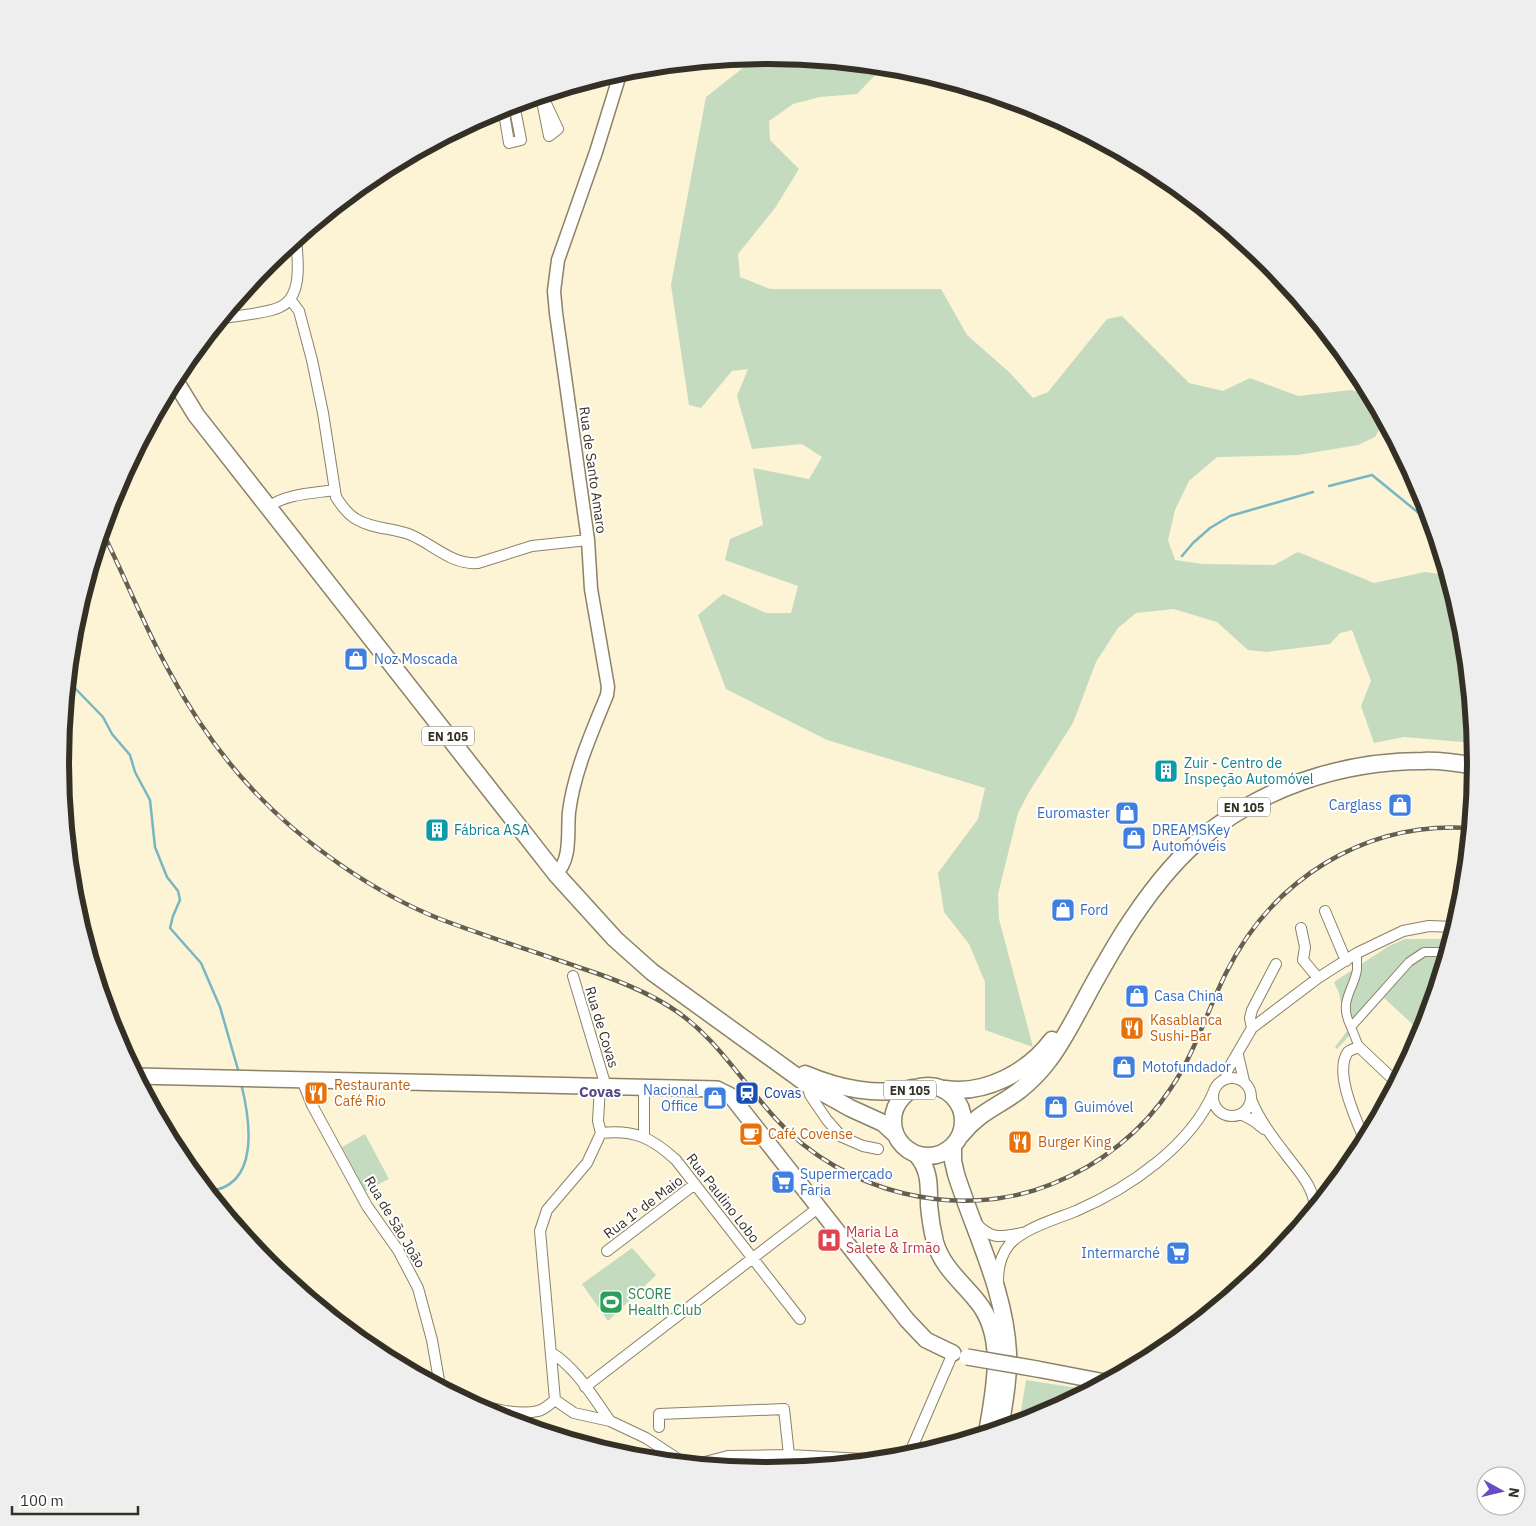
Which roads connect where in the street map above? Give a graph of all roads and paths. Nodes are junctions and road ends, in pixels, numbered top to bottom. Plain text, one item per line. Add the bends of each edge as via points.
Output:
1 (618, 80) edge
2 (515, 111) edge
3 (504, 115) edge
4 (296, 247) edge
5 (290, 299) junction
6 (230, 317) edge
7 (179, 387) edge
8 (334, 490) junction
9 (269, 507) junction
10 (588, 540) junction
11 (1467, 765) edge
12 (556, 874) junction
13 (1325, 911) dead end
14 (1447, 927) edge
15 (1301, 928) dead end
16 (1441, 952) edge
17 (1357, 954) junction
18 (1346, 960) junction
19 (1276, 964) dead end
20 (573, 976) dead end
21 (1318, 978) junction
22 (1091, 988) junction
23 (1351, 1027) junction
24 (1252, 1028) junction
25 (1359, 1047) junction
26 (764, 1053) junction
27 (1238, 1054) junction
28 (143, 1076) edge
29 (1226, 1078) junction
30 (1392, 1078) edge
31 (302, 1080) junction
32 (1244, 1081) junction
33 (807, 1084) junction
34 (602, 1087) junction
35 (915, 1087) junction
36 (644, 1088) junction
37 (945, 1089) junction
38 (1214, 1091) junction
39 (1251, 1099) junction
40 (1225, 1114) junction
41 (1240, 1114) junction
42 (1197, 1123) junction
43 (1361, 1130) edge
44 (601, 1133) junction
45 (1269, 1133) junction
46 (895, 1134) junction
47 (644, 1136) junction
48 (957, 1140) junction
49 (878, 1149) dead end
50 (917, 1155) junction
51 (695, 1184) junction
52 (1314, 1200) edge
53 (818, 1208) junction
54 (972, 1218) junction
55 (1025, 1232) junction
56 (607, 1251) dead end
57 (753, 1259) junction
58 (999, 1294) junction
59 (800, 1319) dead end
60 (552, 1353) junction
61 (960, 1355) junction
62 (439, 1380) edge
63 (1096, 1380) edge
64 (585, 1386) junction
65 (555, 1400) junction
66 (505, 1411) edge
67 (610, 1421) junction
68 (1001, 1422) edge
69 (659, 1426) dead end
70 (988, 1427) edge
71 (913, 1447) edge
72 (672, 1455) edge
73 (789, 1455) junction
74 (842, 1458) edge
75 (713, 1460) edge

1 - 10 street, Rua de Santo Amaro via 555,275 554,291
2 - 3 street via 521,140 509,142
4 - 5 street via 297,278
5 - 6 street via 273,310
5 - 8 street via 299,311 312,360 324,413
7 - 9 main road, EN 105 via 196,415
8 - 9 street via 280,500
8 - 10 street via 340,504 357,520 412,536 464,562 478,563 532,546
9 - 12 main road, EN 105
10 - 12 street, Rua de Santo Amaro via 591,589 608,687 575,784 567,853
11 - 22 main road, EN 105 via 1425,760 1359,766 1292,785 1244,807 1195,843 1167,873 1123,933
12 - 26 main road, EN 105 via 635,958
13 - 18 street
14 - 17 street via 1403,931
15 - 21 street via 1305,947 1303,960
16 - 23 street via 1424,952 1409,962
17 - 18 street
17 - 23 street via 1356,970 1346,998 1347,1020
18 - 21 street
19 - 24 street via 1252,1010
20 - 34 street, Rua de Covas via 604,1080
21 - 24 street
22 - 37 main road, EN 105 via 1046,1048 1022,1069 992,1084 966,1090
22 - 48 main road, EN 105 via 1063,1040 1040,1071 1020,1090 970,1122
23 - 25 street
24 - 27 street
25 - 30 street
25 - 43 street via 1349,1052 1343,1065 1344,1082
26 - 33 main road, EN 105
26 - 35 main road, EN 105 via 808,1075 846,1087 894,1092
27 - 29 street
27 - 32 street
28 - 31 main road
29 - 32 street
29 - 38 street
31 - 34 main road
31 - 62 street, Rua de São João via 367,1206 398,1250 418,1288
32 - 39 street via 1250,1088
33 - 46 main road, EN 105 via 883,1123
33 - 49 street via 810,1095 842,1138
34 - 36 main road
34 - 44 street, Rua de Covas via 598,1121
35 - 37 main road, EN 105 via 930,1085
35 - 46 main road, EN 105 via 905,1093 893,1112
36 - 47 street
36 - 53 main road via 717,1089 731,1096
37 - 48 main road, EN 105 via 960,1104 963,1114
38 - 40 street via 1215,1104
38 - 42 street
39 - 41 street
39 - 45 street
40 - 41 street
40 - 42 street via 1206,1117
41 - 45 street
42 - 55 street via 1164,1156 1131,1181 1081,1208
44 - 47 street, Rua Paulino Lobo via 617,1131
44 - 60 street via 586,1163 547,1210 540,1232
45 - 52 street via 1311,1189
46 - 50 main road, EN 105 via 904,1147
47 - 51 street, Rua Paulino Lobo via 676,1160
48 - 50 main road, EN 105 via 946,1152
48 - 54 main road via 953,1161
50 - 70 main road via 927,1170 930,1220 940,1255 952,1274 977,1301 992,1326 995,1370
51 - 56 street, Rua 1º de Maio
51 - 57 street, Rua Paulino Lobo
53 - 57 street
53 - 61 main road via 906,1320 926,1340
54 - 55 street via 992,1236
54 - 58 main road
55 - 58 street via 1009,1245 1002,1258
57 - 59 street, Rua Paulino Lobo
57 - 64 street
58 - 68 main road via 1008,1354
60 - 64 street via 564,1361
60 - 65 street
61 - 63 main road, bridge
61 - 71 street
64 - 67 street
65 - 66 street via 539,1411
65 - 67 street via 574,1413
67 - 72 street
69 - 73 street via 659,1414 784,1409
73 - 74 street
73 - 75 street via 728,1456

